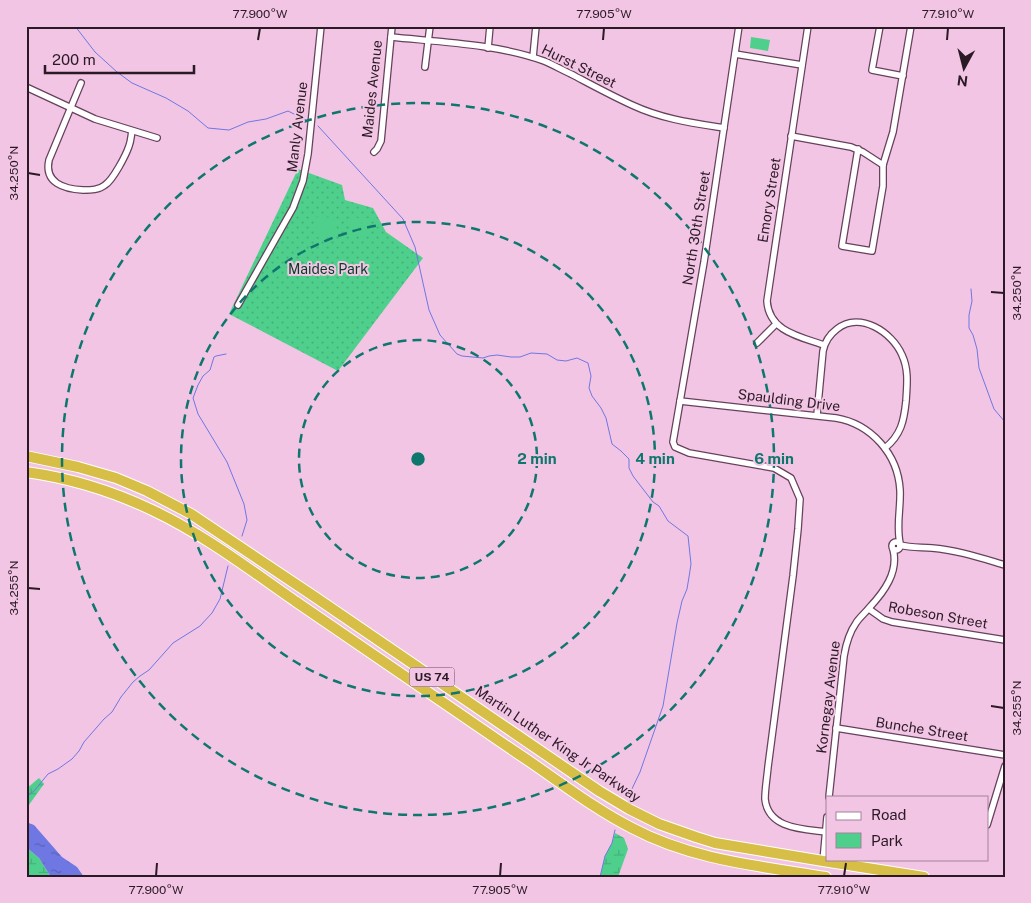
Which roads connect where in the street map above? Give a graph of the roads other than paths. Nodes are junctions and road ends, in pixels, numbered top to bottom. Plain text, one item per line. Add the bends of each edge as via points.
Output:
1 (321, 26) edge
2 (392, 26) edge
3 (430, 26) edge
4 (490, 26) edge
5 (536, 26) edge
6 (739, 26) edge
7 (808, 26) edge
8 (880, 26) edge
9 (911, 26) edge
10 (391, 37) junction
11 (429, 41) junction
12 (488, 48) junction
13 (735, 54) junction
14 (533, 57) junction
15 (802, 65) junction
16 (425, 66) dead end
17 (903, 76) junction
18 (81, 82) dead end
19 (26, 88) edge
20 (70, 108) junction
21 (724, 128) junction
22 (132, 131) junction
23 (791, 136) junction
24 (157, 138) dead end
25 (858, 150) junction
26 (374, 152) dead end
27 (883, 165) junction
28 (238, 305) dead end
29 (776, 324) junction
30 (757, 343) dead end
31 (824, 345) junction
32 (680, 401) junction
33 (817, 415) junction
34 (885, 448) junction
35 (26, 456) edge
36 (26, 472) edge
37 (897, 548) junction
38 (1005, 565) edge
39 (868, 609) junction
40 (1005, 640) edge
41 (836, 728) junction
42 (1005, 755) edge
43 (1005, 766) edge
44 (829, 796) edge
45 (988, 822) edge
46 (826, 832) joint
47 (823, 861) junction
48 (826, 877) edge
49 (924, 877) edge

1 - 28 street, Manly Avenue via 303,182 293,208
2 - 10 street, Maides Avenue
3 - 11 street
4 - 12 street
5 - 14 street
6 - 13 street, North 30th Street
7 - 15 street, Emory Street
8 - 17 street via 872,70
9 - 17 street
10 - 11 street, Hurst Street
10 - 26 street, Maides Avenue via 381,141
11 - 12 street, Hurst Street
11 - 16 street
12 - 14 street, Hurst Street
13 - 15 street
13 - 21 street, North 30th Street
14 - 21 street, Hurst Street via 651,113
15 - 23 street, Emory Street
17 - 27 street
18 - 20 street
19 - 20 street
20 - 22 street
20 - 22 street via 48,164 50,175 62,187 92,190 106,185 126,152
21 - 32 street, North 30th Street
22 - 24 street
23 - 25 street via 842,144
23 - 29 street, Emory Street via 768,296 770,314
25 - 27 street
25 - 27 street via 842,246 872,251 883,186
29 - 30 street
29 - 31 street via 790,333
31 - 33 street
31 - 34 street via 844,324 855,322 879,329 899,350 907,371 903,419 896,438
32 - 33 street, Spaulding Drive
32 - 46 street, North 30th Street via 673,442 676,447 689,453 774,468 791,478 800,499 765,800 776,821 792,828
33 - 34 street, Spaulding Drive via 854,423 873,435
34 - 37 street, Kornegay Avenue via 899,479
35 - 47 highway, Martin Luther King Jr Parkway / US 74 via 116,478 191,514 599,791 644,817 715,843
36 - 48 highway, Martin Luther King Jr Parkway / US 74 via 62,478 115,494 184,528 632,828 701,855
37 - 38 street via 958,552
37 - 39 street, Kornegay Avenue via 888,583
39 - 40 street, Robeson Street via 892,622
39 - 41 street, Kornegay Avenue via 854,625 846,643
41 - 42 street, Bunche Street
41 - 44 street, Kornegay Avenue
43 - 45 street
46 - 47 street
47 - 49 highway, Martin Luther King Jr Parkway / US 74

